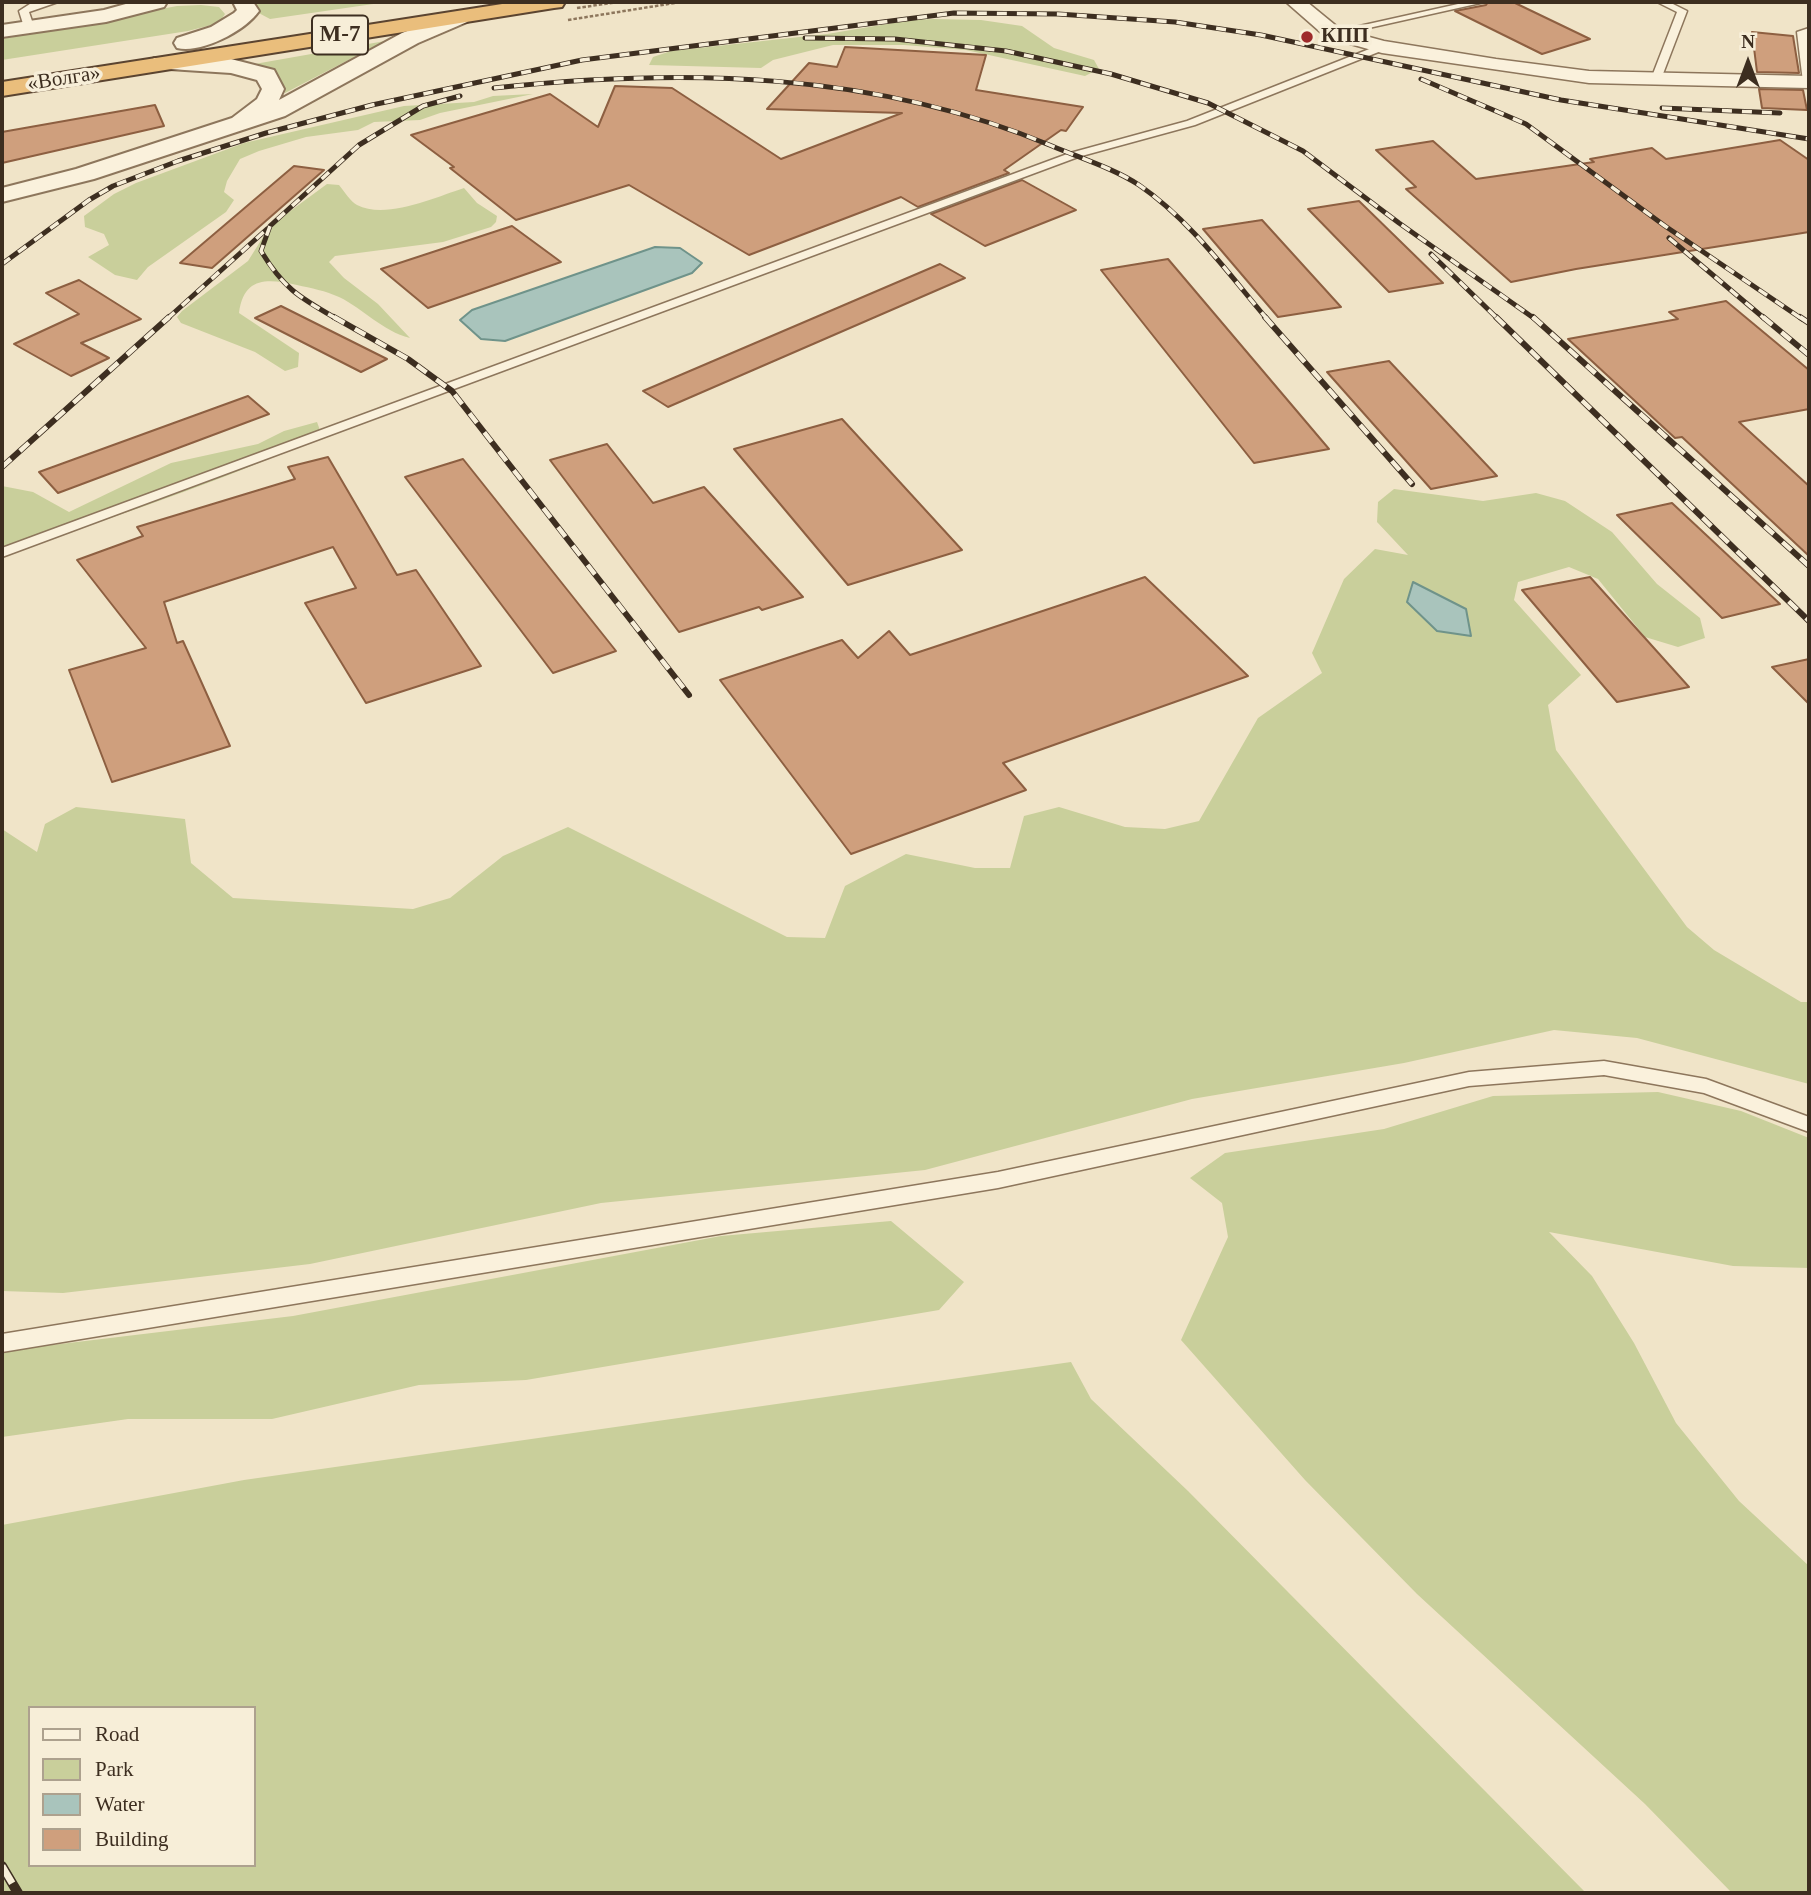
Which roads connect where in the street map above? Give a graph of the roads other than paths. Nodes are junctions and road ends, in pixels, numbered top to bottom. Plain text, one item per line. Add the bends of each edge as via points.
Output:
1 (53, 2) edge
2 (156, 2) edge
3 (243, 2) edge
4 (1295, 2) edge
5 (1426, 2) edge
6 (1480, 2) edge
7 (1662, 2) edge
8 (455, 9) edge
9 (1444, 11) junction
10 (556, 12) edge
11 (29, 27) junction
12 (2, 31) edge
13 (1809, 31) edge
14 (1333, 33) junction
15 (185, 43) junction
16 (1382, 47) junction
17 (122, 61) junction
18 (162, 63) junction
19 (2, 71) edge
20 (1656, 79) junction
21 (1809, 82) edge
22 (2, 89) edge
23 (228, 130) junction
24 (2, 195) edge
25 (2, 553) edge
26 (1809, 1125) edge
27 (2, 1343) edge

1 - 11 lane via 24,11
2 - 11 street via 106,16
3 - 15 street via 248,11 241,20 220,33
4 - 14 street
5 - 9 lane
6 - 9 lane
7 - 20 lane via 1682,11
8 - 10 highway, М-7
8 - 15 highway, М-7
8 - 18 highway, М-7
8 - 23 street via 330,88
9 - 14 lane
11 - 12 street
13 - 21 lane via 1802,32
14 - 16 street
15 - 17 highway, М-7
16 - 20 street via 1589,77
16 - 25 lane via 1191,123 1074,155
17 - 18 highway, М-7
17 - 19 highway, «Волга» / М-7
17 - 22 highway, «Волга» / М-7
18 - 23 street via 231,66 266,75 273,89 271,98
20 - 21 street
23 - 24 street
26 - 27 lane via 1706,1086 1604,1068 1469,1079 998,1180

